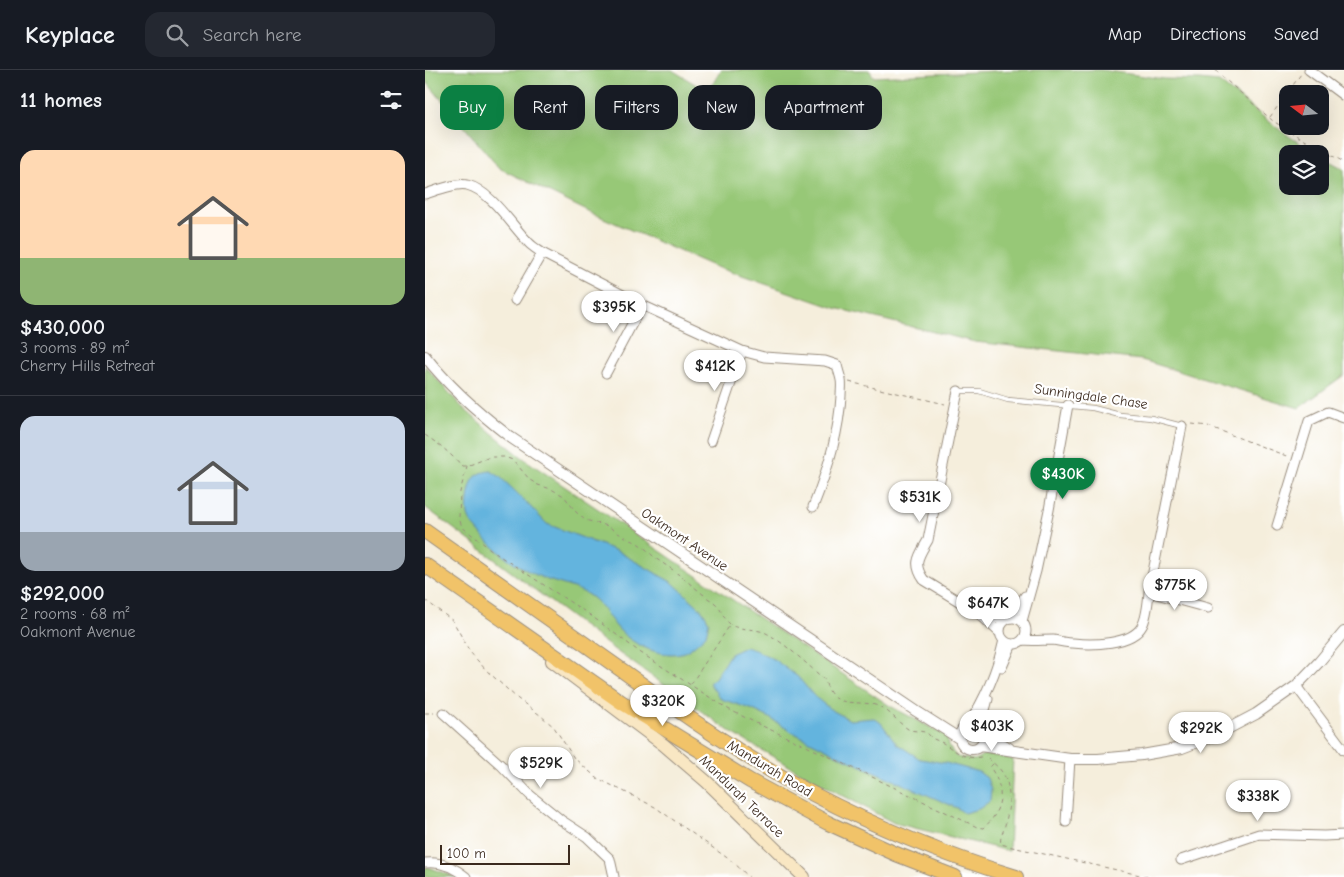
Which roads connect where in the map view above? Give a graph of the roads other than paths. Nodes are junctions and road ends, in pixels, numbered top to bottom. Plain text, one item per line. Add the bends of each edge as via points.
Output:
1 (1309, 70) edge
2 (1344, 96) edge
3 (425, 194) edge
4 (542, 253) junction
5 (515, 300) dead end
6 (642, 305) junction
7 (742, 350) junction
8 (425, 356) edge
9 (606, 373) dead end
10 (958, 391) joint
11 (1068, 405) junction
12 (1344, 418) edge
13 (1182, 426) joint
14 (711, 441) dead end
15 (813, 507) dead end
16 (1277, 526) dead end
17 (425, 531) edge
18 (425, 565) edge
19 (1031, 587) junction
20 (1149, 592) junction
21 (1208, 608) dead end
22 (491, 611) junction
23 (978, 613) junction
24 (1008, 620) junction
25 (1022, 621) junction
26 (1026, 630) junction
27 (1344, 632) edge
28 (1005, 639) junction
29 (1022, 640) junction
30 (1053, 640) junction
31 (1297, 686) junction
32 (443, 712) dead end
33 (966, 726) junction
34 (944, 728) junction
35 (983, 732) junction
36 (960, 739) junction
37 (980, 746) junction
38 (1012, 750) junction
39 (1344, 750) edge
40 (1070, 759) junction
41 (1066, 822) dead end
42 (1344, 834) edge
43 (1181, 860) dead end
44 (425, 863) edge
45 (467, 877) edge
46 (614, 877) edge
47 (804, 877) edge
48 (955, 877) edge
49 (1016, 877) edge

1 - 2 street
3 - 4 street via 466,184 483,193
4 - 5 street
4 - 6 street
6 - 7 street
6 - 9 street
7 - 14 street
7 - 15 street via 764,357 825,361 837,365 841,380 836,435 823,484
8 - 34 street, Oakmont Avenue via 444,380 510,437
10 - 11 lane, Sunningdale Chase via 979,391 1008,400
10 - 23 street, Sunningdale Chase via 928,540 917,564 924,580
11 - 13 lane, Sunningdale Chase
11 - 19 street
12 - 16 street via 1328,412 1309,421
13 - 20 street
17 - 49 highway, Mandurah Road via 678,710 777,774 899,836
18 - 22 highway, Mandurah Road
19 - 24 street
19 - 25 street
20 - 21 street
20 - 30 street via 1142,626 1136,634 1122,641 1083,644
22 - 47 main road, Mandurah Terrace via 671,751
22 - 48 highway, Mandurah Road via 621,702 749,781 828,823
23 - 24 street, Sunningdale Chase
23 - 28 street, Sunningdale Chase
24 - 25 street via 1017,618
24 - 28 street via 1001,627
25 - 26 street
26 - 29 street
26 - 30 street
27 - 31 street
28 - 29 street via 1017,643
28 - 33 street via 994,676
28 - 35 street via 985,708
29 - 30 street
31 - 39 street
31 - 40 street via 1256,714 1182,748 1142,755
32 - 46 street via 530,795 587,837 610,859
33 - 34 street
33 - 35 street via 976,725
33 - 36 street via 960,733
34 - 36 street, Oakmont Avenue
35 - 37 street via 984,741
35 - 38 street
36 - 37 street via 968,748
37 - 38 street
38 - 40 street
40 - 41 street
42 - 43 street via 1259,834
44 - 45 street via 449,866

